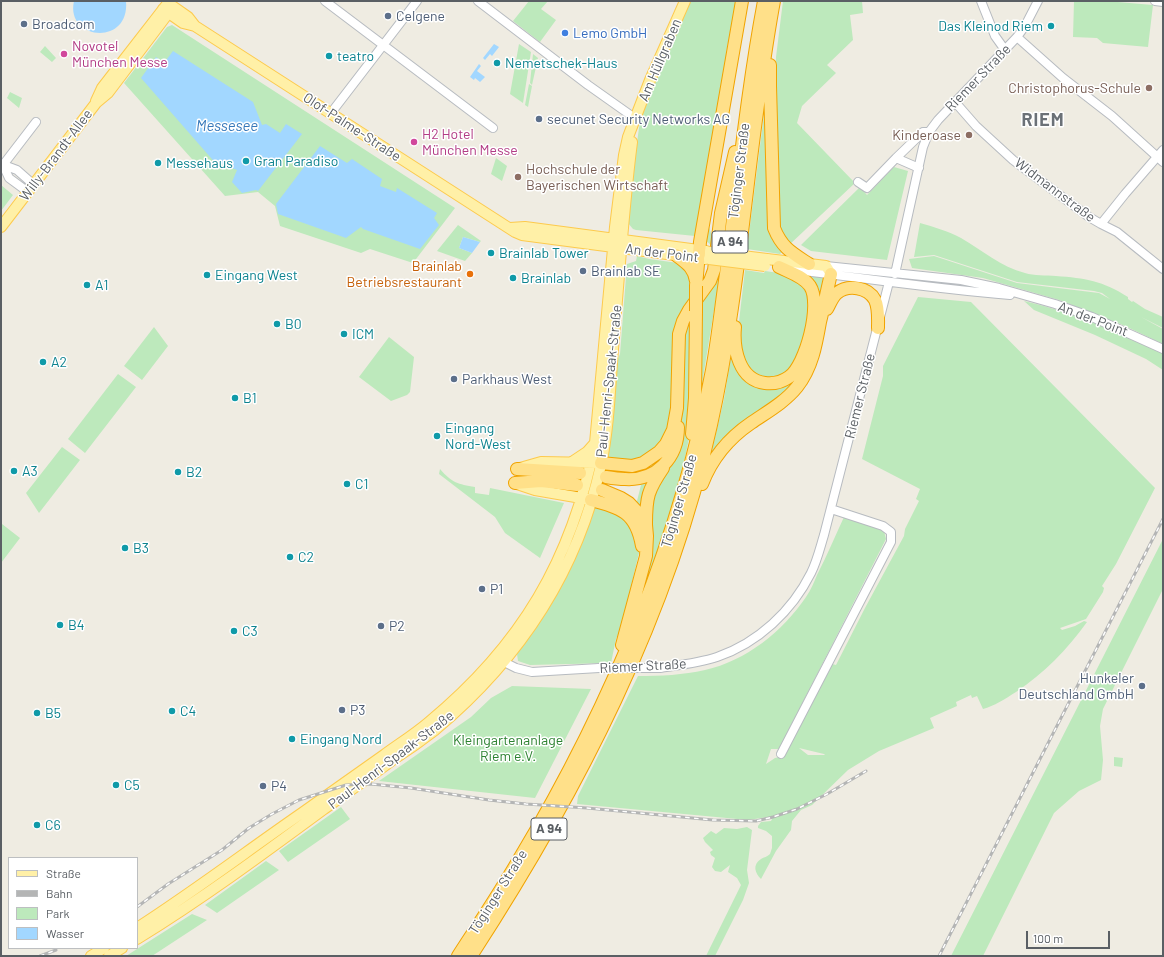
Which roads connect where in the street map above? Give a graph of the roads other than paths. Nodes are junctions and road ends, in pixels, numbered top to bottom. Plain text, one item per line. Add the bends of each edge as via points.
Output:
1 (325, 1) edge
2 (417, 1) edge
3 (478, 1) edge
4 (685, 1) edge
5 (742, 1) edge
6 (764, 1) edge
7 (774, 1) edge
8 (779, 1) edge
9 (981, 1) edge
10 (1038, 1) edge
11 (1156, 1) edge
12 (1163, 2) edge
13 (170, 6) edge
14 (1017, 37) junction
15 (383, 46) junction
16 (1005, 50) junction
17 (954, 102) junction
18 (331, 113) junction
19 (746, 114) junction
20 (636, 119) junction
21 (36, 122) dead end
22 (493, 128) dead end
23 (929, 132) junction
24 (1161, 156) edge
25 (896, 158) junction
26 (2, 164) edge
27 (919, 168) junction
28 (858, 182) dead end
29 (31, 188) junction
30 (1101, 224) junction
31 (1, 227) edge
32 (618, 243) junction
33 (676, 255) junction
34 (704, 255) junction
35 (766, 262) junction
36 (809, 264) junction
37 (778, 268) junction
38 (1163, 269) edge
39 (828, 270) junction
40 (895, 274) junction
41 (873, 275) junction
42 (888, 280) junction
43 (696, 286) junction
44 (995, 293) junction
45 (734, 295) junction
46 (1021, 295) junction
47 (821, 321) junction
48 (878, 328) junction
49 (1163, 348) edge
50 (605, 387) junction
51 (677, 408) junction
52 (595, 443) junction
53 (572, 462) junction
54 (596, 463) junction
55 (664, 465) junction
56 (690, 468) junction
57 (517, 469) joint
58 (580, 473) dead end
59 (606, 476) dead end
60 (515, 483) joint
61 (577, 485) dead end
62 (602, 490) dead end
63 (587, 499) junction
64 (831, 509) junction
65 (687, 515) junction
66 (646, 525) junction
67 (643, 568) junction
68 (500, 660) junction
69 (610, 688) junction
70 (781, 754) dead end
71 (138, 927) edge
72 (138, 938) edge
73 (102, 949) edge
74 (120, 949) edge
75 (91, 956) edge
76 (109, 956) edge
77 (458, 956) edge
78 (471, 956) edge

1 - 15 street
2 - 15 street
3 - 20 street
4 - 20 main road, Am Hüllgraben via 650,80
5 - 34 highway via 700,242
6 - 19 highway, Töginger Straße / A 94
7 - 45 highway, Töginger Straße / A 94
8 - 36 highway via 771,53 770,86 774,228 789,252
9 - 16 street via 995,36
10 - 14 street, Riemer Straße
11 - 12 street
13 - 18 main road, Olof-Palme-Straße via 195,26
13 - 29 main road, Willy-Brandt-Allee via 108,93 96,103
14 - 16 street, Riemer Straße
14 - 24 street via 1063,78
15 - 18 street
15 - 22 street
16 - 17 street, Riemer Straße
17 - 23 street, Riemer Straße
17 - 30 street, Widmannstraße via 1013,160
18 - 32 main road, Olof-Palme-Straße via 510,228 525,227
19 - 51 highway via 726,187 714,270 710,281 689,310 679,334
19 - 56 highway, Töginger Straße / A 94 via 713,362
20 - 32 main road, Am Hüllgraben via 624,155
21 - 26 street
23 - 25 street via 923,132
23 - 27 street, Riemer Straße
24 - 30 street
25 - 27 street
25 - 28 street via 867,188
26 - 29 street via 17,170
27 - 40 street, Riemer Straße
29 - 31 main road, Willy-Brandt-Allee
30 - 38 street, Widmannstraße via 1116,232
32 - 33 main road, An der Point
32 - 34 main road, An der Point
32 - 50 main road, Paul-Henri-Spaak-Straße
33 - 34 main road, An der Point
33 - 43 highway via 694,272
34 - 35 main road, An der Point, bridge
34 - 43 highway
35 - 36 main road, An der Point
35 - 37 main road, An der Point
36 - 39 main road, An der Point
37 - 39 street, An der Point
37 - 45 highway via 807,282 814,294 815,303 803,358 788,378 773,383 760,382 741,366 735,341 737,310
39 - 41 street, An der Point
39 - 47 highway
40 - 41 street, An der Point
40 - 42 street
40 - 44 street, An der Point via 900,278 946,283
40 - 46 street, An der Point via 961,280
41 - 42 street, An der Point
42 - 44 street, An der Point via 957,291
42 - 48 street, Riemer Straße
43 - 56 highway, bridge via 695,398
44 - 46 street, An der Point
45 - 65 highway, Töginger Straße / A 94 via 712,424
46 - 49 street, An der Point via 1092,317
47 - 48 highway via 836,294 854,288 864,290 874,299 878,313
47 - 65 highway via 813,356 797,387 785,400 730,440 715,459
48 - 64 street, Riemer Straße
50 - 52 main road, Paul-Henri-Spaak-Straße
50 - 54 main road, Paul-Henri-Spaak-Straße via 607,425
51 - 54 highway via 673,430 666,444 650,459 632,466
51 - 55 highway via 677,442
52 - 53 main road
52 - 54 main road, Paul-Henri-Spaak-Straße
53 - 54 main road
53 - 57 main road via 541,462
54 - 63 main road, Paul-Henri-Spaak-Straße
55 - 59 highway via 642,478 625,480
55 - 66 highway via 650,489 646,505
56 - 69 highway, Töginger Straße / A 94 via 655,579
57 - 58 highway
60 - 61 highway via 541,481
60 - 63 main road via 535,490
62 - 66 highway via 629,503
63 - 67 highway via 613,506 633,520 639,532
63 - 68 main road, Paul-Henri-Spaak-Straße via 571,555 550,596 531,627
64 - 68 street, Riemer Straße, bridge via 822,542 802,589 774,622 748,642 718,657 660,668 532,672
64 - 70 street via 883,526 891,532 891,542
65 - 78 highway, Töginger Straße / A 94 via 654,610 610,713 547,833
66 - 67 highway via 648,541
67 - 69 highway
68 - 71 main road, Paul-Henri-Spaak-Straße via 427,724 184,898
68 - 72 main road, Paul-Henri-Spaak-Straße via 482,688 433,732 191,904
69 - 77 highway, Töginger Straße / A 94 via 543,819
73 - 75 main road
74 - 76 main road

